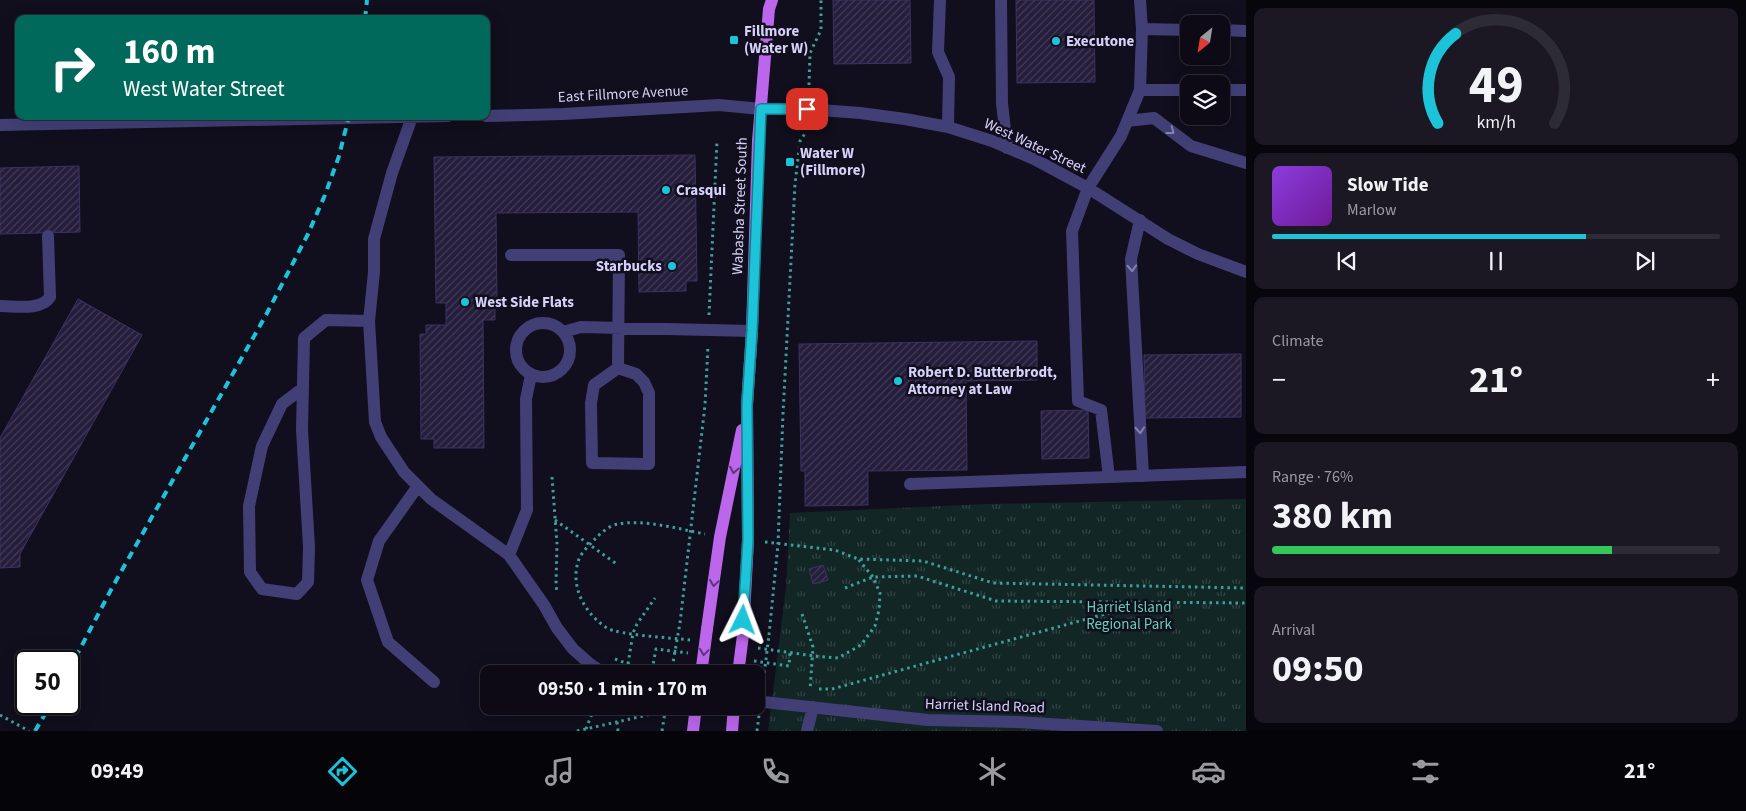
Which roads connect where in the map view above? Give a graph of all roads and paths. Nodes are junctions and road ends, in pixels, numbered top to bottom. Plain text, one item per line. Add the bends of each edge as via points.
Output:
1 (821, 0) edge
2 (940, 0) edge
3 (1001, 0) edge
4 (1140, 0) edge
5 (769, 3) edge
6 (1142, 28) junction
7 (1180, 30) edge
8 (1230, 30) edge
9 (1246, 31) edge
10 (809, 85) dead end
11 (1140, 90) junction
12 (1180, 90) edge
13 (1230, 90) edge
14 (1246, 90) edge
15 (761, 109) junction
16 (490, 116) edge
17 (258, 120) edge
18 (411, 120) edge
19 (1127, 121) junction
20 (0, 125) edge
21 (948, 127) junction
22 (806, 132) dead end
23 (1007, 148) junction
24 (1246, 163) edge
25 (1088, 188) junction
26 (1140, 220) junction
27 (48, 236) dead end
28 (511, 255) dead end
29 (1246, 272) edge
30 (0, 306) edge
31 (369, 321) junction
32 (618, 328) junction
33 (752, 331) junction
34 (563, 332) junction
35 (618, 368) junction
36 (531, 375) junction
37 (303, 388) junction
38 (747, 405) junction
39 (1246, 472) edge
40 (1143, 476) junction
41 (552, 477) dead end
42 (1109, 477) junction
43 (910, 484) dead end
44 (418, 486) junction
45 (554, 519) junction
46 (691, 532) dead end
47 (778, 544) junction
48 (509, 555) junction
49 (618, 566) dead end
50 (845, 588) dead end
51 (1246, 588) edge
52 (655, 598) dead end
53 (559, 600) dead end
54 (1145, 603) junction
55 (1246, 603) edge
56 (802, 614) dead end
57 (613, 658) dead end
58 (628, 664) junction
59 (592, 665) edge
60 (632, 665) edge
61 (673, 665) edge
62 (702, 665) edge
63 (739, 665) edge
64 (434, 682) dead end
65 (765, 702) edge
66 (813, 708) junction
67 (0, 715) edge
68 (592, 715) edge
69 (648, 715) edge
70 (665, 715) edge
71 (691, 715) edge
72 (733, 715) edge
73 (617, 722) junction
74 (586, 729) junction
75 (808, 730) edge
76 (30, 731) edge
77 (577, 731) edge
78 (618, 731) edge
79 (662, 731) edge
80 (692, 731) edge
81 (732, 731) edge
82 (757, 731) edge
83 (1157, 731) edge

1 - 10 path via 821,30 810,53
2 - 21 street via 938,52 949,77
3 - 23 street via 1002,103
4 - 6 street
5 - 15 main road, Wabasha Street South
6 - 7 street
6 - 11 street
8 - 9 street
11 - 12 street
11 - 19 street
13 - 14 street
15 - 16 street, East Fillmore Avenue via 719,106
15 - 21 street, West Water Street via 860,113
15 - 33 main road, Wabasha Street South
17 - 20 street
18 - 31 street via 374,239
19 -> 24 street via 1154,118 1191,146
19 - 25 street
21 - 23 street, West Water Street
22 - 47 path via 800,141 795,184
23 - 25 street, West Water Street
25 - 26 street, West Water Street
25 - 42 street via 1072,231 1078,400 1101,410
26 - 29 street, West Water Street via 1175,243
26 -> 40 street via 1131,259
27 - 30 street via 50,297 46,303
28 - 32 street via 619,255
31 - 37 street via 326,320 304,338
31 - 44 street via 375,422 390,452
32 - 33 street
32 - 34 street via 581,327
32 - 35 street
33 - 38 main road, Wabasha Street South
34 - 36 street via 570,349 565,367 550,377
34 - 36 street via 548,323 539,323 524,330 518,338 516,355 524,370
35 - 35 street via 636,374 649,393 650,464 592,463 591,404 594,385
36 - 48 street via 526,399 528,510
37 - 37 street via 308,582 297,594 262,589 250,572 249,506 262,446 282,404
38 -> 62 main road, Wabasha Street South, bridge via 720,537
38 - 63 main road, Wabasha Street South, bridge via 748,540
39 - 40 street
40 - 42 street
41 - 45 path
42 - 43 street
44 - 48 street via 431,499
44 - 64 street via 379,541 367,580 388,642
45 - 49 path
45 - 53 path
46 - 61 path, bridge
47 - 51 path via 835,550 858,560 923,561 993,583
47 - 82 path, bridge
48 - 59 street via 557,628 573,649
50 - 54 path via 873,578 917,576 996,601
52 - 58 path via 633,633
54 - 55 path
54 - 56 path via 832,689 809,690 814,656
57 - 58 path
58 - 60 path
65 - 66 street, Harriet Island Road
66 - 75 street
66 - 83 street, Harriet Island Road via 928,720
67 - 76 path
68 - 74 path
69 - 73 path
70 - 79 path, bridge
71 - 80 main road
72 - 81 main road
73 - 74 path
73 - 78 path
74 - 77 path

